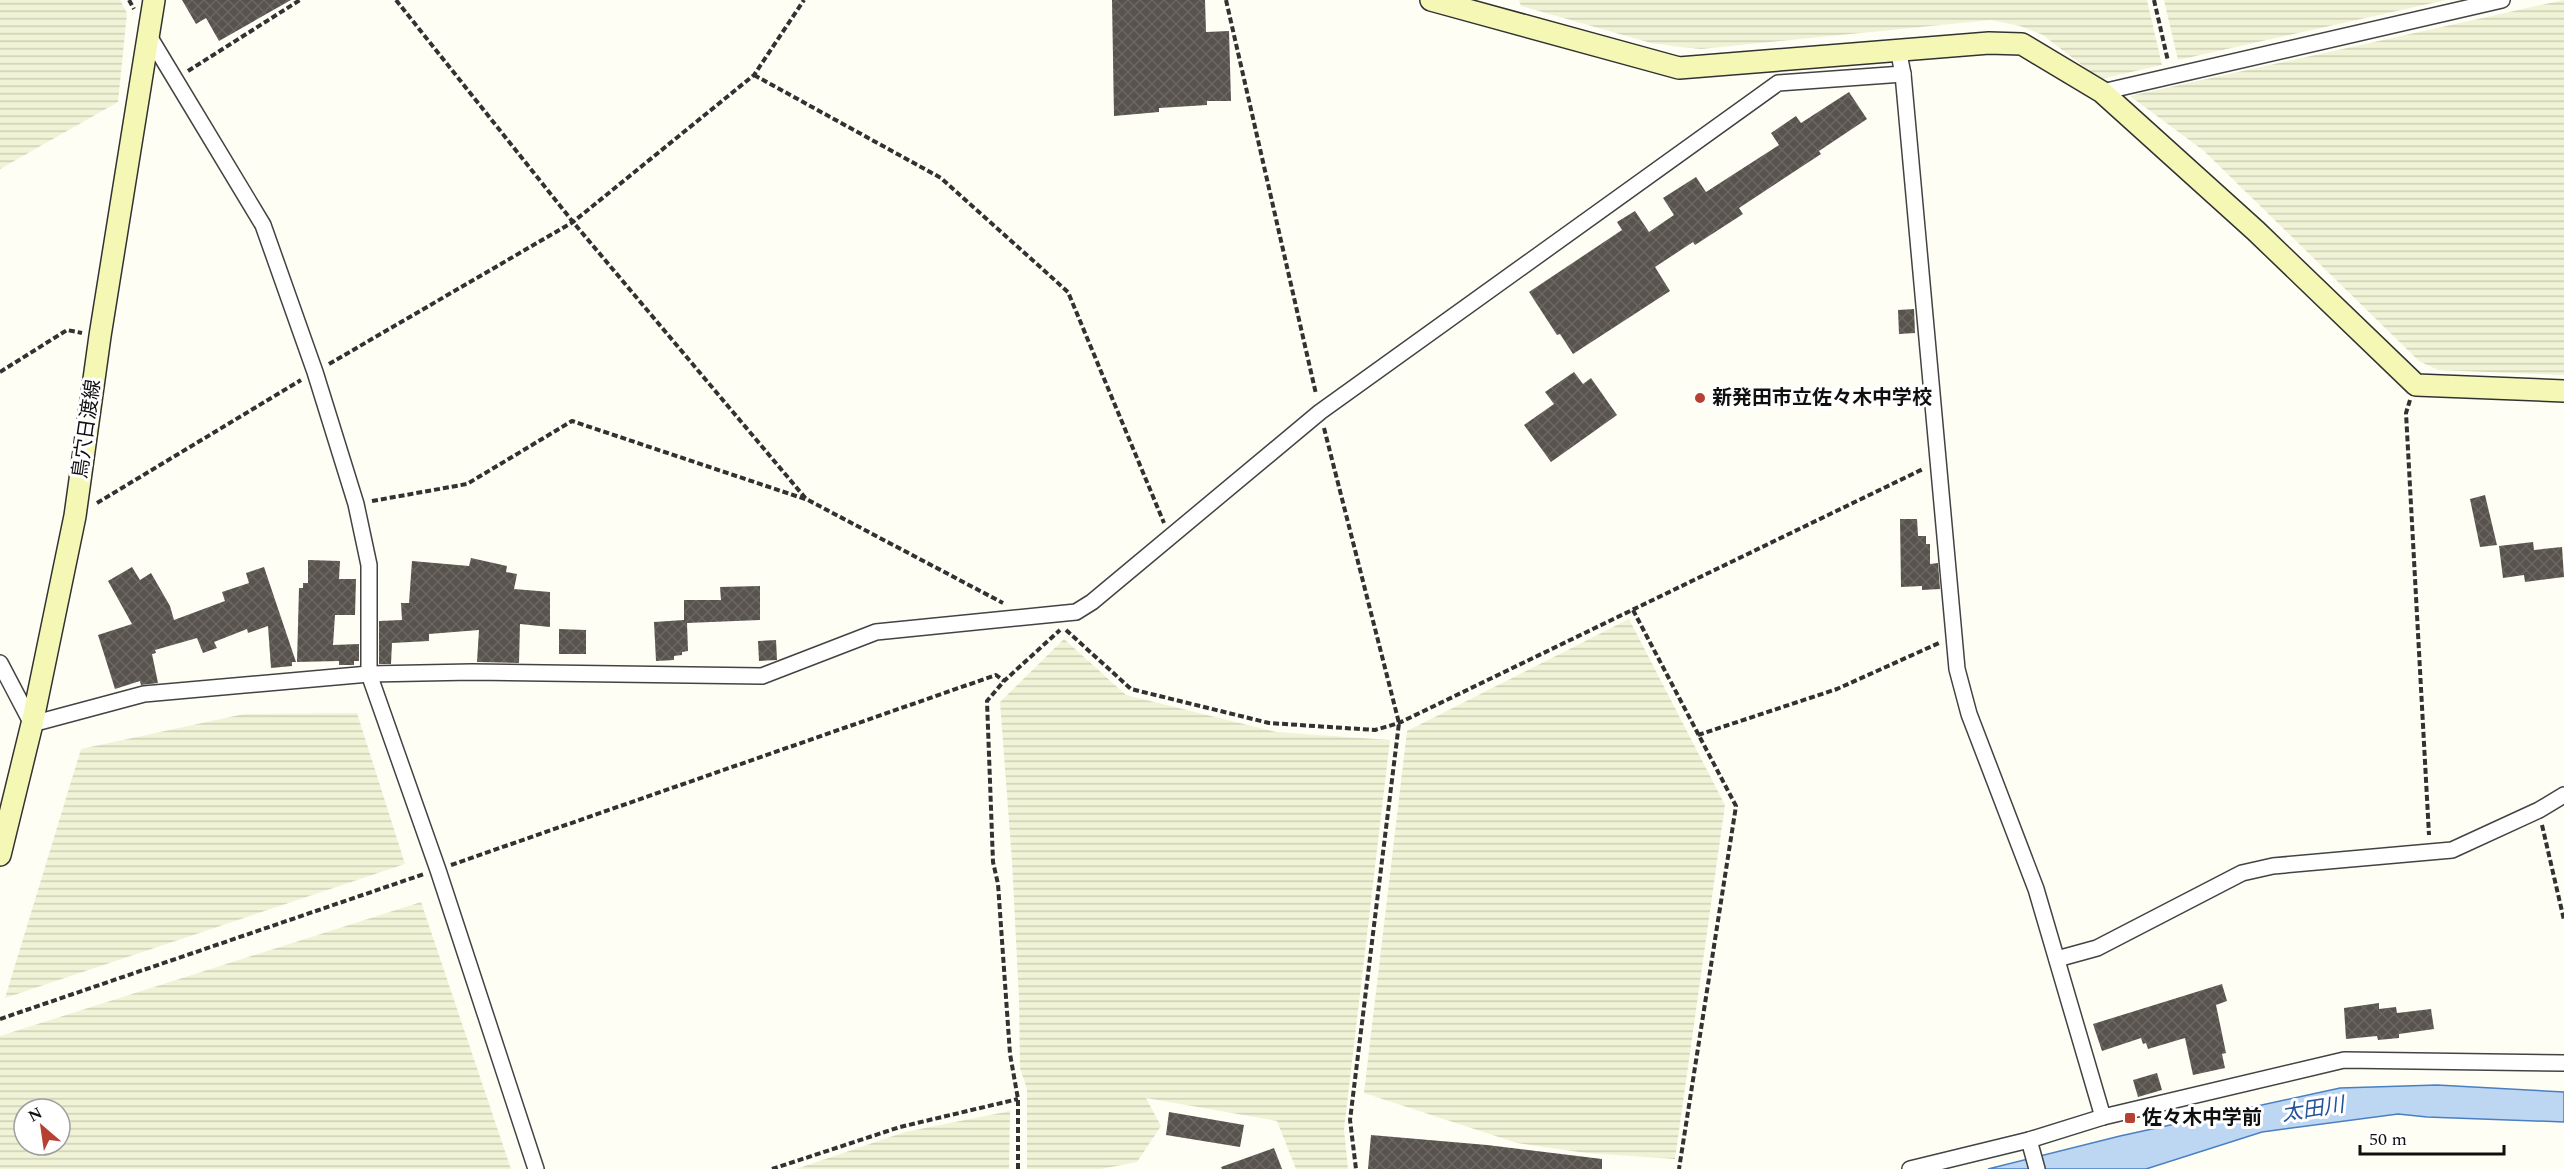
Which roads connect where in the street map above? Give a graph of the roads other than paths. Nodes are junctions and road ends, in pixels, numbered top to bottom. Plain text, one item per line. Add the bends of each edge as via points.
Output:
1 (154, 0) edge
2 (1431, 0) edge
3 (2502, 0) edge
4 (148, 36) junction
5 (1898, 49) junction
6 (1903, 74) junction
7 (2102, 92) junction
8 (2564, 391) edge
9 (0, 663) edge
10 (369, 674) junction
11 (32, 724) junction
12 (2564, 795) edge
13 (0, 855) edge
14 (2057, 959) junction
15 (2564, 1063) edge
16 (2103, 1117) junction
17 (2030, 1146) junction
18 (536, 1169) edge
19 (1910, 1169) edge
20 (2037, 1169) edge

1 - 4 street, 鳥穴日渡線
2 - 5 street via 1679,69
3 - 7 street
4 - 10 street via 263,225 315,372 356,504 369,565
4 - 11 street, 鳥穴日渡線 via 75,516
5 - 6 street
5 - 7 street via 2022,44
6 - 10 street via 1778,82 1320,412 1076,612 876,632 762,676
6 - 14 street via 1957,669 1969,714 2036,889
7 - 8 street via 2256,231 2416,386
9 - 11 street
10 - 11 street via 144,694
10 - 18 street
11 - 13 street, 鳥穴日渡線
12 - 14 street via 2452,850 2273,866 2242,873 2097,948
14 - 16 street
15 - 16 street via 2344,1060
16 - 17 street
17 - 19 street
17 - 20 street

